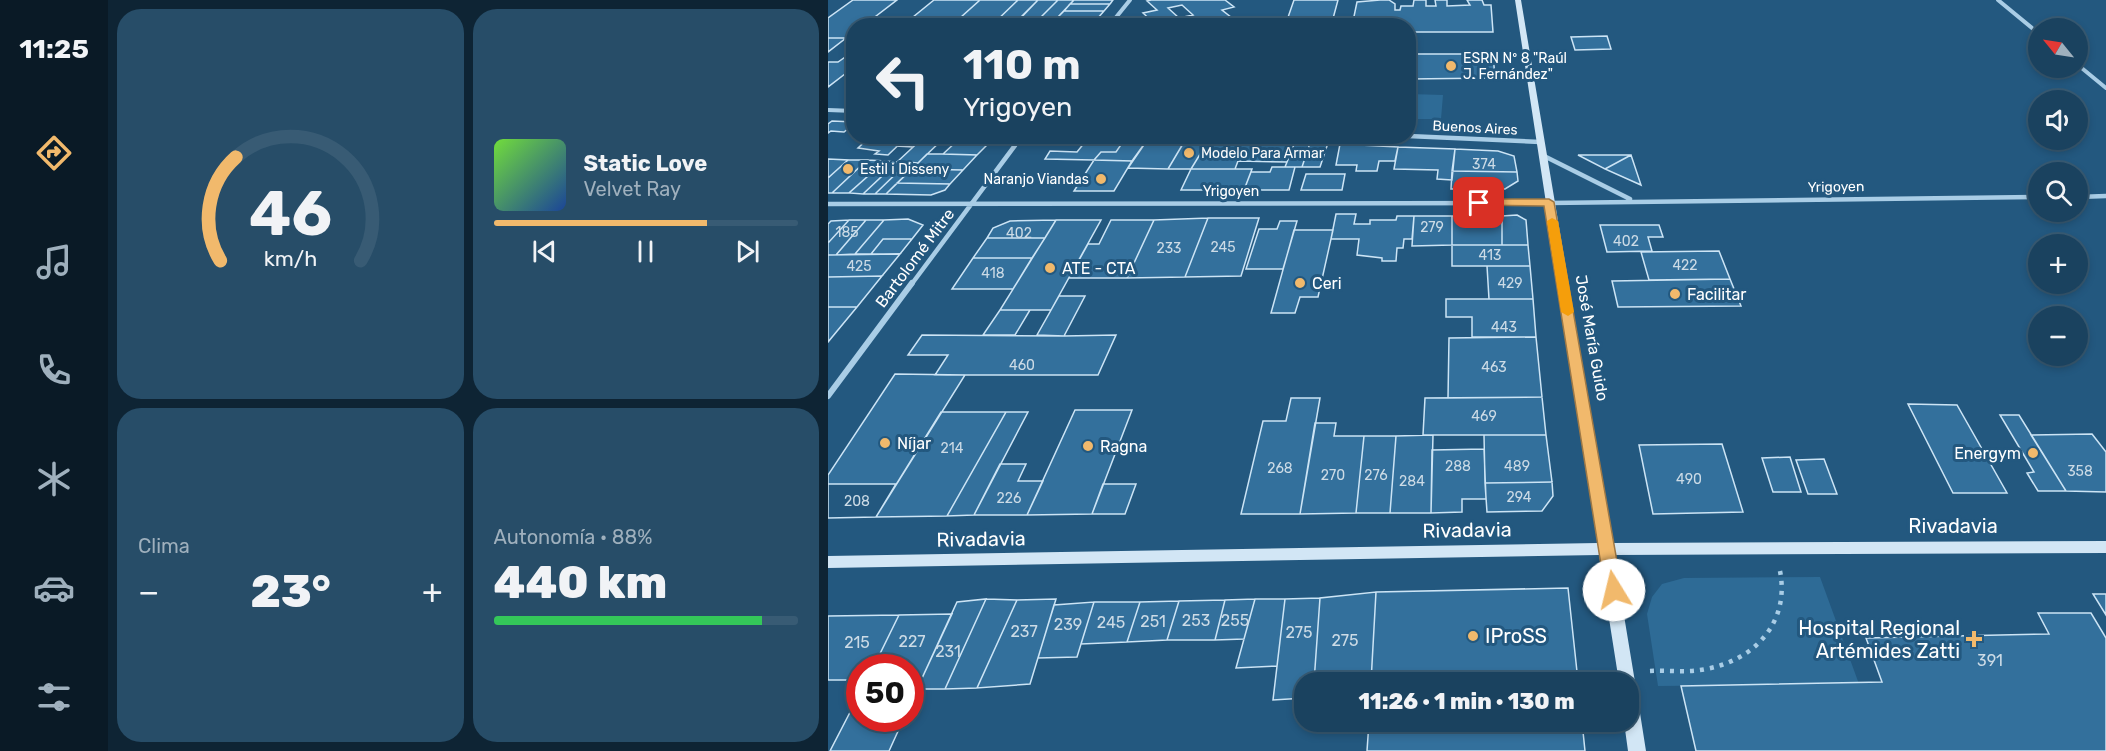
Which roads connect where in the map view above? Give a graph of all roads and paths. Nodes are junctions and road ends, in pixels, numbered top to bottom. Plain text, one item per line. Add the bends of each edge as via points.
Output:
1 (1130, 0) edge
2 (1518, 0) edge
3 (1998, 0) edge
4 (1115, 18) edge
5 (2028, 25) edge
6 (2088, 73) edge
7 (2106, 88) edge
8 (828, 110) edge
9 (846, 111) edge
10 (1416, 136) edge
11 (1540, 142) junction
12 (1016, 144) edge
13 (1544, 156) junction
14 (2106, 196) edge
15 (2028, 197) edge
16 (2088, 197) edge
17 (1634, 201) junction
18 (1549, 202) junction
19 (828, 204) edge
20 (972, 204) junction
21 (828, 396) edge
22 (2106, 547) edge
23 (1773, 548) junction
24 (1607, 549) junction
25 (828, 562) edge
26 (1626, 672) edge
27 (1639, 676) edge
28 (1634, 732) edge
29 (1637, 751) edge

1 - 4 street
2 - 11 main road, José María Guido
3 - 5 street
6 - 7 street
8 - 9 street
10 - 11 street, Buenos Aires
11 - 13 main road, José María Guido
12 - 20 street, Bartolomé Mitre
13 - 17 street, Yrigoyen
13 - 18 main road, José María Guido
14 - 16 street
15 - 17 street, Yrigoyen
17 - 18 street, Yrigoyen
18 - 20 street, Yrigoyen
18 - 24 main road, José María Guido
19 - 20 street, Yrigoyen
20 - 21 street, Bartolomé Mitre
22 - 23 main road, Rivadavia
23 - 24 main road, Rivadavia
23 - 27 path via 1785,585 1782,612 1768,634 1743,656 1710,669
24 - 25 main road, Rivadavia
24 - 26 main road, José María Guido
28 - 29 main road

